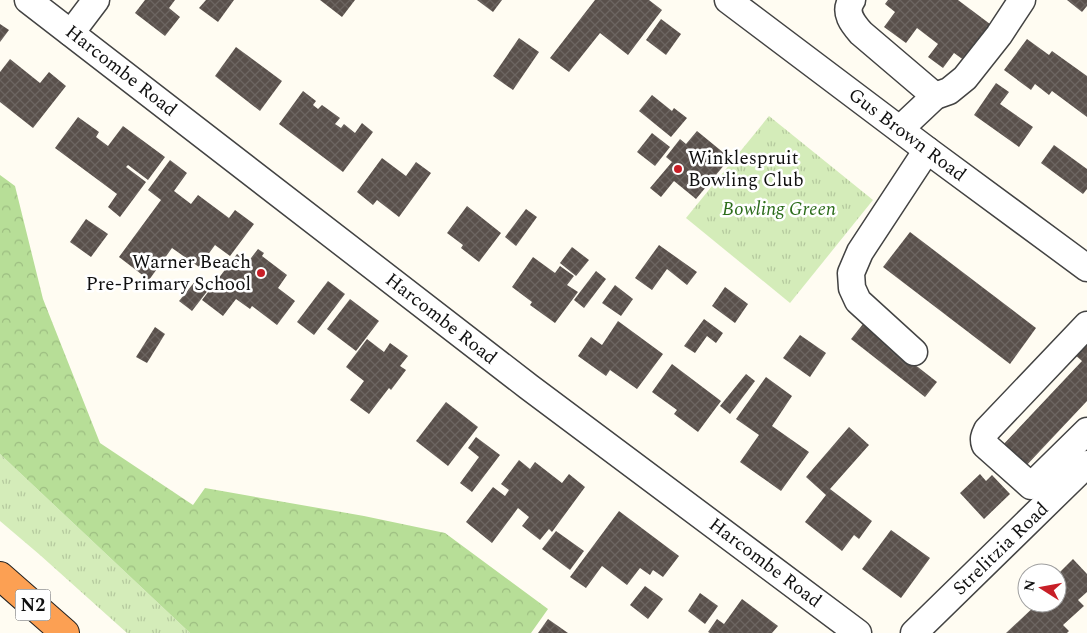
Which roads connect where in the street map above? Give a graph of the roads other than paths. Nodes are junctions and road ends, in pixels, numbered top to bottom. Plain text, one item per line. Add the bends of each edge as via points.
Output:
1 (28, 0) edge
2 (96, 0) edge
3 (728, 0) edge
4 (852, 0) edge
5 (1022, 0) edge
6 (71, 33) junction
7 (935, 96) junction
8 (900, 129) junction
9 (927, 150) junction
10 (1087, 268) edge
11 (1087, 325) edge
12 (914, 352) dead end
13 (1087, 431) edge
14 (1087, 464) edge
15 (1040, 493) junction
16 (0, 576) edge
17 (65, 633) edge
18 (858, 633) edge
19 (914, 633) edge

1 - 6 street, Harcombe Road
2 - 6 street
3 - 8 street, Gus Brown Road
4 - 7 street via 849,14 852,23
5 - 7 street via 965,78 949,91
6 - 18 street, Harcombe Road via 529,387
7 - 8 street
8 - 9 street, Gus Brown Road
9 - 10 street, Gus Brown Road
9 - 12 street via 860,252 851,273 852,288 858,301
11 - 15 street via 984,436 985,445
13 - 15 street
14 - 15 street, Strelitzia Road
15 - 19 street, Strelitzia Road
16 - 17 highway, N2

